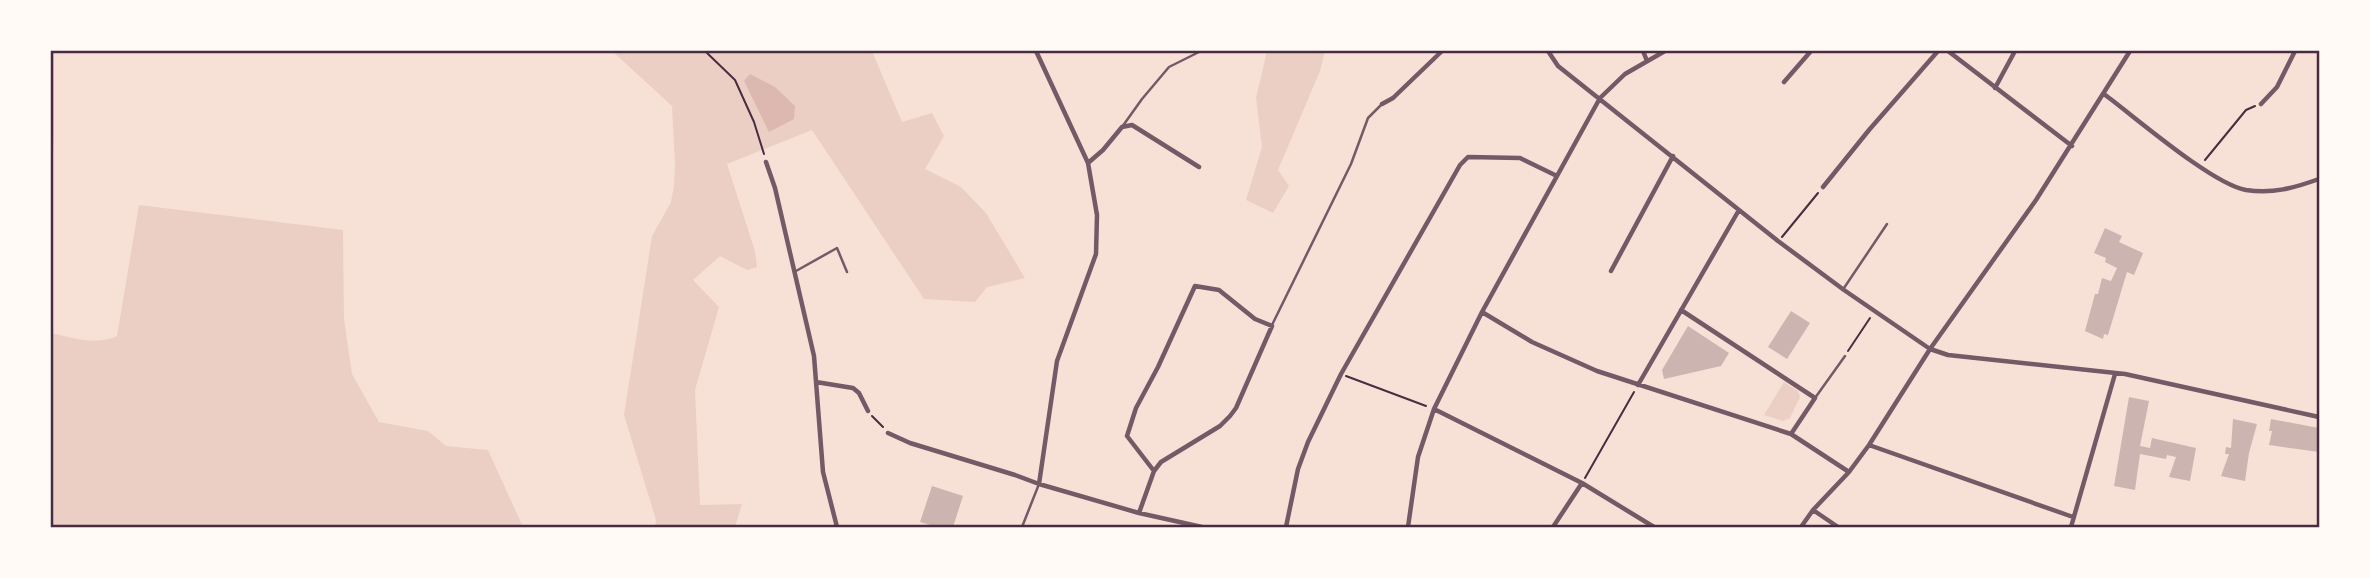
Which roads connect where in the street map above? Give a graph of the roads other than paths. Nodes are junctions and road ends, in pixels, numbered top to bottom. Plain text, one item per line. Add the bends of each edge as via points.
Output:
1 (1036, 51) edge
2 (1201, 51) edge
3 (1442, 51) edge
4 (1548, 51) edge
5 (1643, 51) edge
6 (1665, 51) edge
7 (1811, 51) edge
8 (1938, 51) edge
9 (1948, 51) edge
10 (2015, 51) edge
11 (2130, 51) edge
12 (2295, 51) edge
13 (1647, 61) junction
14 (1784, 82) dead end
15 (1995, 88) junction
16 (2104, 94) junction
17 (1600, 98) junction
18 (1382, 104) joint
19 (2261, 104) road end
20 (1122, 127) junction
21 (2071, 146) junction
22 (1673, 156) junction
23 (766, 162) road end
24 (1088, 163) junction
25 (1199, 167) dead end
26 (1557, 176) junction
27 (2319, 179) edge
28 (1823, 187) road end
29 (1739, 210) junction
30 (1887, 224) dead end
31 (1611, 271) dead end
32 (793, 272) junction
33 (847, 272) dead end
34 (1843, 290) junction
35 (1681, 310) junction
36 (1482, 312) junction
37 (1272, 326) junction
38 (1930, 349) junction
39 (1845, 356) road end
40 (2116, 373) junction
41 (816, 382) junction
42 (1638, 385) junction
43 (1815, 398) junction
44 (1434, 409) junction
45 (868, 411) road end
46 (2319, 417) edge
47 (888, 433) road end
48 (1791, 434) junction
49 (1869, 445) junction
50 (1154, 471) junction
51 (1849, 472) junction
52 (1582, 483) junction
53 (1039, 484) junction
54 (1813, 510) junction
55 (1139, 513) junction
56 (2073, 517) junction
57 (1174, 521) junction
58 (837, 527) edge
59 (1022, 527) edge
60 (1172, 527) edge
61 (1202, 527) edge
62 (1286, 527) edge
63 (1408, 527) edge
64 (1553, 527) edge
65 (1653, 527) edge
66 (1801, 527) edge
67 (1838, 527) edge
68 (2071, 527) edge

1 - 24 street
2 - 20 lane via 1169,67
3 - 18 street via 1394,99
4 - 17 street via 1558,66
5 - 13 street
6 - 13 street
7 - 14 street
8 - 28 street
9 - 15 street
10 - 15 street
11 - 16 street
12 - 19 street via 2277,87
13 - 17 street
15 - 21 street
16 - 21 street
16 - 27 street via 2200,167 2242,189 2287,190
17 - 22 street
17 - 26 street
18 - 37 lane via 1368,118 1351,164
20 - 24 street
20 - 25 street via 1132,125
21 - 38 street
22 - 29 street
22 - 31 street
23 - 32 street
24 - 53 street via 1097,215 1096,254 1058,361
26 - 36 street
26 - 62 street via 1520,158 1468,157 1460,165 1341,374 1302,456
29 - 34 street
29 - 35 street
30 - 34 lane
32 - 33 lane via 837,248
32 - 41 street
34 - 38 street
35 - 42 street
35 - 43 street
36 - 42 street via 1532,342
36 - 44 street
37 - 50 street via 1230,416
37 - 50 street via 1255,320 1219,290 1195,286 1127,436
38 - 40 street via 1948,355
38 - 49 street
39 - 43 lane
40 - 46 street
40 - 56 street
41 - 45 street via 853,388
41 - 58 street via 822,472
42 - 48 street
43 - 48 street
44 - 52 street
44 - 63 street via 1418,457
47 - 53 street
48 - 51 street
49 - 51 street
49 - 56 street
50 - 55 street
51 - 54 street
52 - 64 street
52 - 65 street
53 - 55 street
53 - 59 lane
54 - 66 street
54 - 67 street
55 - 57 street
56 - 68 street
57 - 60 street
57 - 61 street

